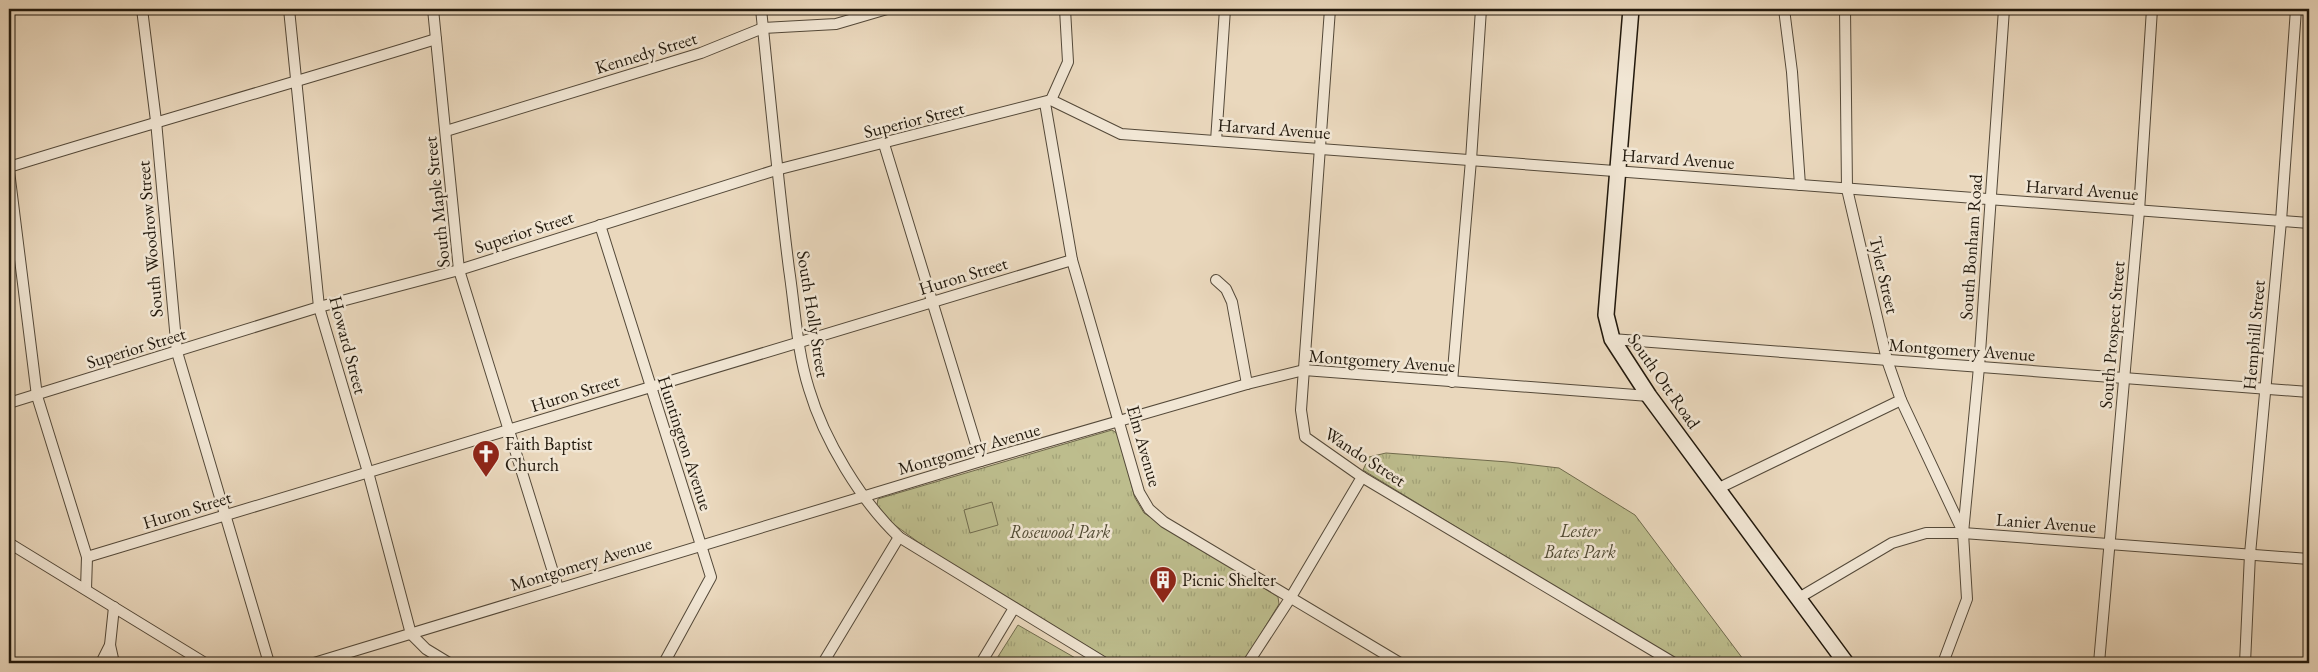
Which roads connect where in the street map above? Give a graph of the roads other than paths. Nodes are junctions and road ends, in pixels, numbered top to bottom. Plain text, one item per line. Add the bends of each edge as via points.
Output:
1 (142, 9) edge
2 (289, 9) edge
3 (433, 9) edge
4 (761, 9) edge
5 (887, 9) edge
6 (1065, 9) edge
7 (1225, 9) edge
8 (1330, 9) edge
9 (1481, 9) edge
10 (1630, 9) edge
11 (1784, 9) edge
12 (1846, 9) edge
13 (2004, 9) edge
14 (2152, 9) edge
15 (2296, 9) edge
16 (763, 28) junction
17 (436, 39) junction
18 (296, 82) junction
19 (1048, 102) junction
20 (156, 121) junction
21 (446, 132) junction
22 (1216, 141) junction
23 (884, 144) junction
24 (1320, 149) junction
25 (1471, 160) junction
26 (9, 169) edge
27 (776, 170) junction
28 (1619, 171) junction
29 (1800, 185) junction
30 (1847, 189) junction
31 (1991, 200) junction
32 (2139, 211) junction
33 (2281, 221) junction
34 (600, 224) junction
35 (2309, 224) edge
36 (1072, 260) junction
37 (459, 270) junction
38 (1216, 280) dead end
39 (932, 302) junction
40 (318, 307) junction
41 (1612, 339) junction
42 (799, 342) junction
43 (177, 352) junction
44 (1887, 360) junction
45 (1979, 367) junction
46 (1304, 370) junction
47 (2124, 378) junction
48 (1452, 382) junction
49 (1247, 384) junction
50 (650, 387) junction
51 (2265, 389) junction
52 (2309, 392) edge
53 (37, 396) junction
54 (1649, 396) junction
55 (1901, 400) junction
56 (9, 404) edge
57 (1120, 422) junction
58 (509, 430) junction
59 (981, 461) junction
60 (368, 472) junction
61 (1362, 477) junction
62 (1717, 489) junction
63 (864, 497) junction
64 (225, 516) junction
65 (1963, 533) junction
66 (900, 537) junction
67 (9, 544) edge
68 (2111, 544) junction
69 (700, 545) junction
70 (2250, 554) junction
71 (87, 557) junction
72 (2309, 559) edge
73 (558, 588) junction
74 (86, 589) junction
75 (1291, 597) junction
76 (1797, 598) junction
77 (114, 607) junction
78 (1014, 608) junction
79 (411, 634) junction
80 (110, 645) junction
81 (101, 663) edge
82 (114, 663) edge
83 (205, 663) edge
84 (270, 663) edge
85 (314, 663) edge
86 (449, 663) edge
87 (664, 663) edge
88 (823, 663) edge
89 (981, 663) edge
90 (1105, 663) edge
91 (1248, 663) edge
92 (1400, 663) edge
93 (1674, 663) edge
94 (1846, 663) edge
95 (1943, 663) edge
96 (2099, 663) edge
97 (2245, 663) edge

1 - 20 street, South Woodrow Street
2 - 18 street, Howard Street
3 - 17 street, South Maple Street
4 - 16 street, South Holly Street
5 - 16 street, Kennedy Street via 836,24
6 - 19 street via 1068,62
7 - 22 street
8 - 24 street, Wando Street
9 - 25 street
10 - 28 street, South Ott Road
11 - 29 street
12 - 30 street, Tyler Street
13 - 31 street, South Bonham Road
14 - 32 street, South Prospect Street
15 - 33 street, Hemphill Street
16 - 21 street, Kennedy Street via 701,53
16 - 27 street, South Holly Street
17 - 18 street
17 - 21 street, South Maple Street
18 - 20 street
18 - 40 street, Howard Street
19 - 22 street, Harvard Avenue via 1121,134
19 - 23 street, Superior Street
19 - 36 street, Elm Avenue
20 - 26 street
20 - 43 street, South Woodrow Street
21 - 37 street, South Maple Street
22 - 24 street, Harvard Avenue
23 - 27 street, Superior Street
23 - 39 street
24 - 25 street, Harvard Avenue
24 - 46 street, Wando Street
25 - 28 street, Harvard Avenue
25 - 48 street
26 - 53 street
27 - 34 street, Superior Street
27 - 42 street, South Holly Street
28 - 29 street, Harvard Avenue
28 - 41 street, South Ott Road via 1606,316
29 - 30 street, Harvard Avenue
30 - 31 street, Harvard Avenue
30 - 44 street, Tyler Street
31 - 32 street, Harvard Avenue
31 - 45 street, South Bonham Road
32 - 33 street, Harvard Avenue
32 - 47 street, South Prospect Street
33 - 35 street, Harvard Avenue
33 - 51 street, Hemphill Street
34 - 37 street, Superior Street
34 - 50 street, Huntington Avenue
36 - 39 street, Huron Street
36 - 57 street, Elm Avenue
37 - 40 street, Superior Street
37 - 58 street, South Maple Street
38 - 49 street via 1226,289 1232,302
39 - 42 street, Huron Street
39 - 59 street
40 - 43 street, Superior Street
40 - 60 street, Howard Street
41 - 44 street, Montgomery Avenue
41 - 54 street, South Ott Road
42 - 50 street, Huron Street
42 - 63 street, South Holly Street via 809,389 824,430
43 - 53 street, Superior Street
43 - 64 street, South Woodrow Street
44 - 45 street, Montgomery Avenue
44 - 55 street, Tyler Street
45 - 47 street, Montgomery Avenue
45 - 65 street, South Bonham Road
46 - 48 street, Montgomery Avenue
46 - 49 street, Montgomery Avenue
46 - 61 street, Wando Street via 1301,410 1305,438
47 - 51 street, Montgomery Avenue
47 - 68 street, South Prospect Street
48 - 54 street, Montgomery Avenue
49 - 57 street, Montgomery Avenue
50 - 58 street, Huron Street
50 - 69 street, Huntington Avenue
51 - 52 street, Montgomery Avenue
51 - 70 street, Hemphill Street
53 - 56 street, Superior Street
53 - 71 street
54 - 62 street, South Ott Road
55 - 62 street
55 - 65 street, Tyler Street
57 - 59 street, Montgomery Avenue
57 - 75 street, Elm Avenue via 1139,492 1149,509 1164,522
58 - 60 street, Huron Street
58 - 73 street, South Maple Street
59 - 63 street, Montgomery Avenue
60 - 64 street, Huron Street
60 - 79 street, Howard Street
61 - 75 street
61 - 93 street, Wando Street
62 - 76 street, South Ott Road
63 - 66 street, South Holly Street
63 - 69 street, Montgomery Avenue
64 - 71 street, Huron Street
64 - 84 street, South Woodrow Street
65 - 68 street, Lanier Avenue
65 - 76 street, Lanier Avenue via 1926,532 1892,543
65 - 95 street, South Bonham Road via 1967,599
66 - 78 street, South Holly Street
66 - 88 street
67 - 74 street
68 - 70 street, Lanier Avenue
68 - 96 street, South Prospect Street
69 - 73 street, Montgomery Avenue
69 - 87 street, Huntington Avenue via 711,578
70 - 72 street, Lanier Avenue
70 - 97 street, Hemphill Street
71 - 74 street
73 - 79 street, Montgomery Avenue
74 - 77 street
75 - 91 street
75 - 92 street, Elm Avenue
76 - 94 street, South Ott Road
77 - 80 street
77 - 83 street
78 - 89 street
78 - 90 street, South Holly Street
79 - 85 street, Montgomery Avenue
79 - 86 street via 426,649
80 - 81 street
80 - 82 street

